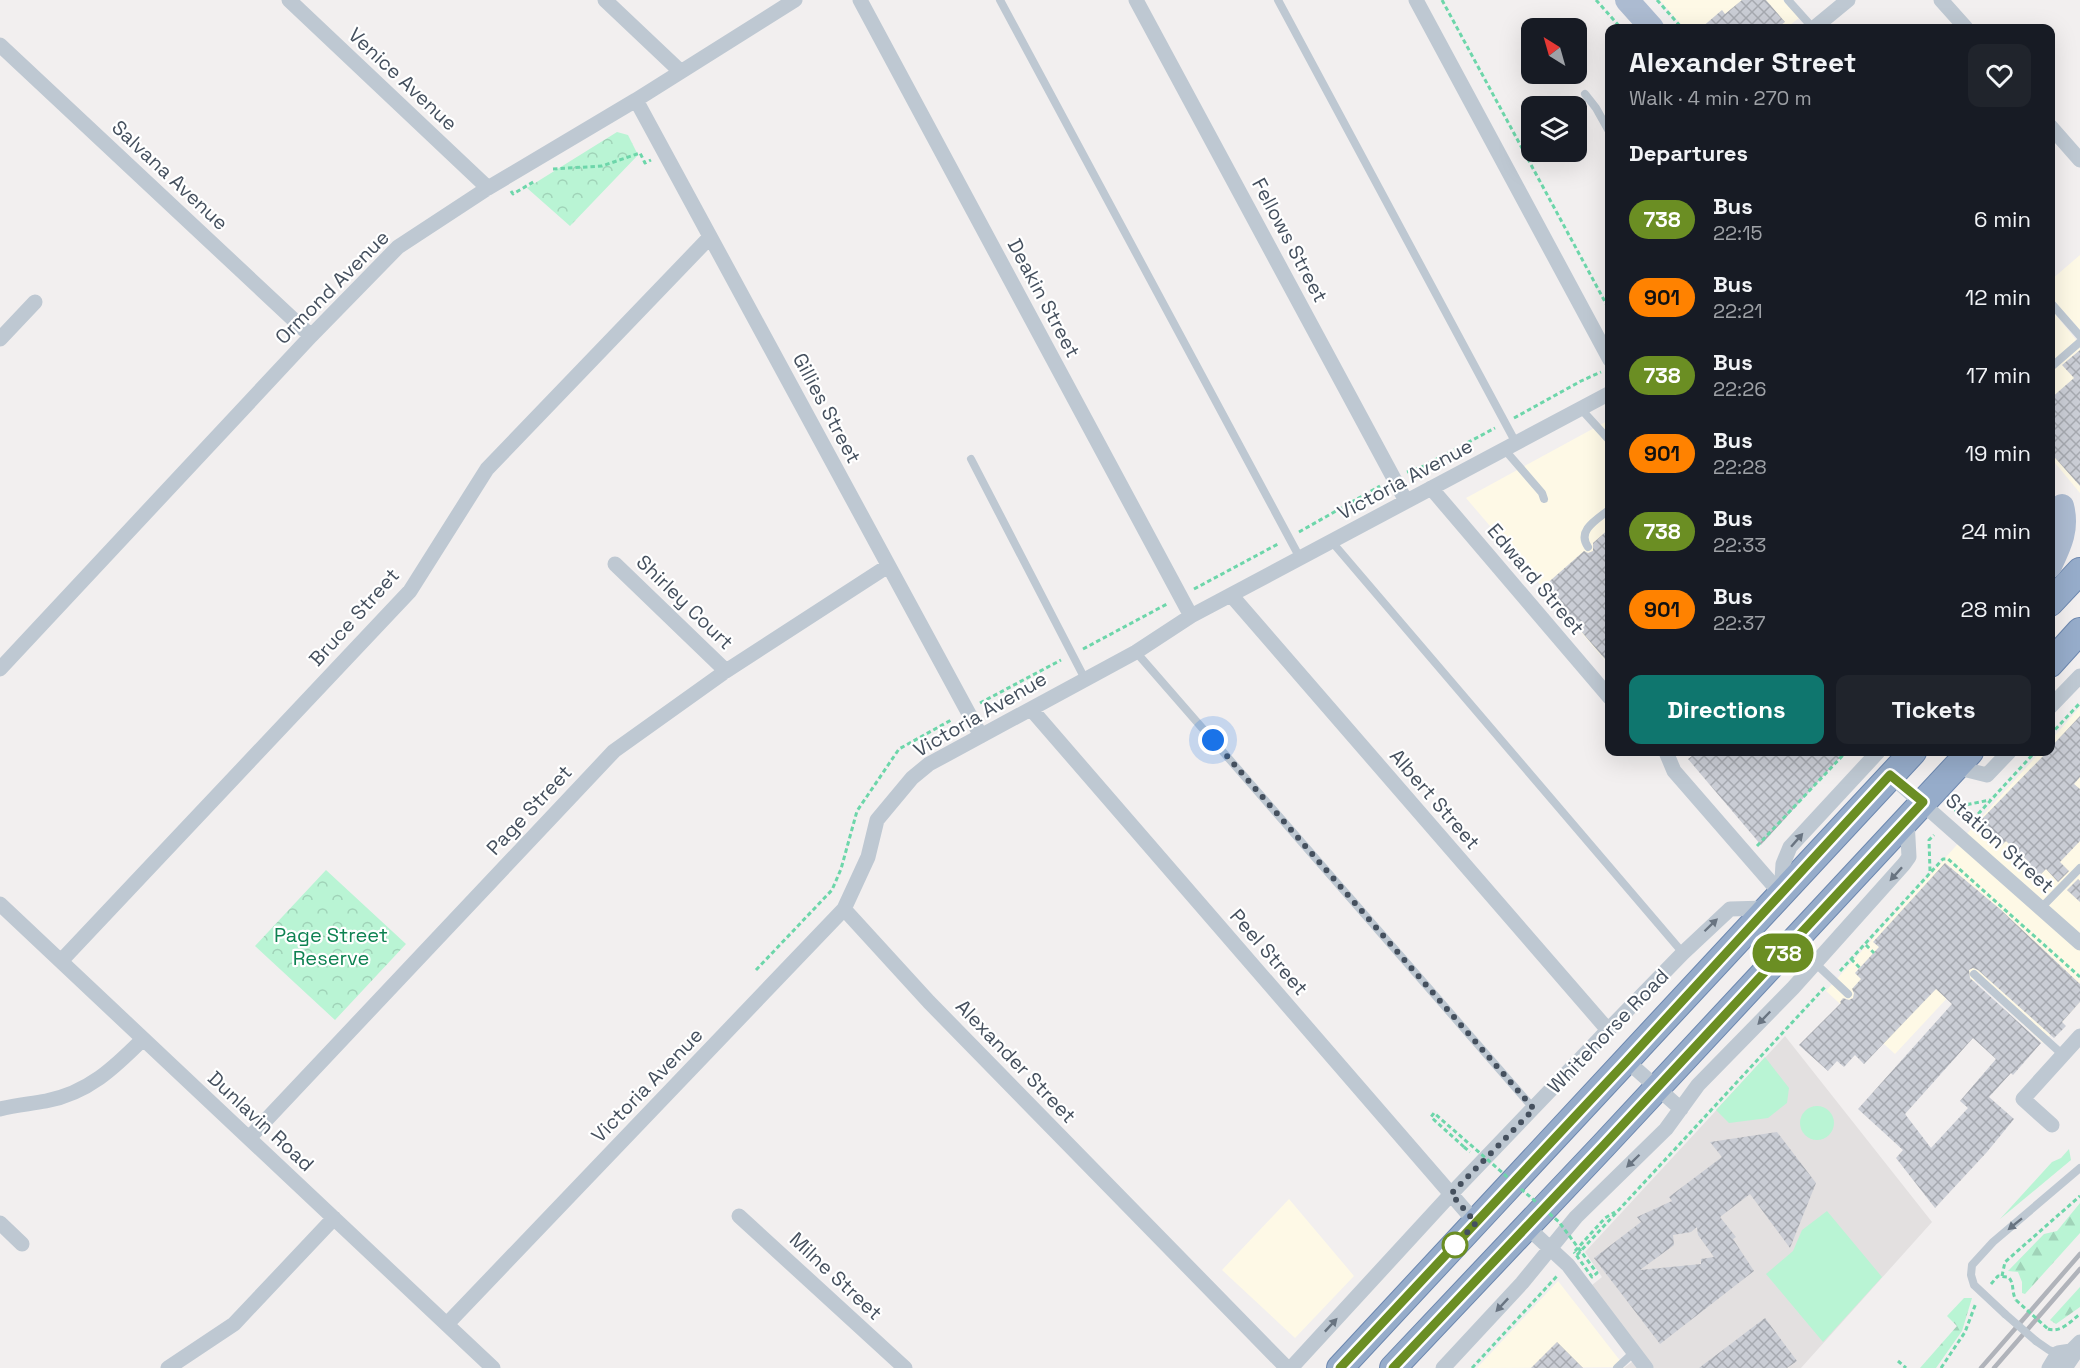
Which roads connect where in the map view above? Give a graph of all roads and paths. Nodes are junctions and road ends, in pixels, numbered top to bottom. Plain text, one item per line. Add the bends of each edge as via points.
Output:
1 (289, 0) edge
2 (605, 0) edge
3 (795, 0) edge
4 (860, 0) edge
5 (1000, 0) edge
6 (1136, 0) edge
7 (1278, 0) edge
8 (1416, 0) edge
9 (1442, 0) edge
10 (1596, 0) edge
11 (1627, 0) edge
12 (1657, 0) edge
13 (1788, 0) edge
14 (1848, 0) edge
15 (1941, 0) edge
16 (1617, 24) edge
17 (1648, 24) edge
18 (1678, 24) edge
19 (1809, 24) edge
20 (1818, 24) edge
21 (1962, 24) edge
22 (0, 45) edge
23 (680, 71) junction
24 (1585, 94) dead end
25 (636, 100) junction
26 (1605, 124) edge
27 (2055, 132) edge
28 (665, 153) junction
29 (2080, 160) edge
30 (504, 179) junction
31 (488, 188) junction
32 (710, 237) junction
33 (35, 302) dead end
34 (1605, 302) edge
35 (2055, 308) edge
36 (311, 336) junction
37 (2080, 336) edge
38 (0, 339) edge
39 (2080, 342) edge
40 (1605, 351) edge
41 (2055, 364) edge
42 (1605, 396) edge
43 (1581, 409) junction
44 (1605, 435) edge
45 (1510, 446) junction
46 (971, 459) dead end
47 (1431, 488) junction
48 (2056, 499) edge
49 (1544, 500) dead end
50 (1406, 501) junction
51 (1605, 513) edge
52 (2080, 527) edge
53 (1332, 542) junction
54 (1588, 547) dead end
55 (2055, 555) edge
56 (1300, 558) junction
57 (615, 564) dead end
58 (888, 566) junction
59 (2080, 571) edge
60 (1231, 596) junction
61 (2055, 598) edge
62 (1191, 616) junction
63 (2080, 631) edge
64 (1136, 652) junction
65 (2055, 658) edge
66 (0, 669) edge
67 (726, 671) junction
68 (2080, 675) edge
69 (1084, 679) junction
70 (1605, 692) edge
71 (2055, 702) edge
72 (2080, 703) edge
73 (1031, 709) junction
74 (2055, 730) edge
75 (981, 736) junction
76 (1668, 756) edge
77 (1842, 756) edge
78 (1874, 756) edge
79 (1909, 756) edge
80 (2005, 756) edge
81 (2031, 756) edge
82 (1962, 759) edge
83 (1890, 775) junction
84 (1990, 800) junction
85 (1960, 806) dead end
86 (1915, 811) junction
87 (1968, 825) dead end
88 (1754, 849) dead end
89 (2080, 868) edge
90 (1774, 901) junction
91 (0, 904) edge
92 (2041, 908) junction
93 (844, 909) junction
94 (2080, 943) edge
95 (1866, 945) junction
96 (1683, 952) junction
97 (1874, 953) dead end
98 (1851, 959) junction
99 (61, 961) junction
100 (1815, 963) junction
101 (1860, 968) dead end
102 (1974, 974) dead end
103 (2080, 977) edge
104 (1832, 979) junction
105 (1848, 994) dead end
106 (1608, 1030) junction
107 (2080, 1036) edge
108 (143, 1040) junction
109 (2063, 1055) junction
110 (1627, 1061) junction
111 (1657, 1089) junction
112 (0, 1109) edge
113 (1534, 1109) junction
114 (1681, 1109) junction
115 (2052, 1125) dead end
116 (249, 1138) junction
117 (1471, 1153) dead end
118 (2080, 1168) edge
119 (1451, 1194) junction
120 (2080, 1196) edge
121 (1619, 1209) junction
122 (739, 1216) dead end
123 (334, 1218) junction
124 (0, 1223) edge
125 (1476, 1223) junction
126 (1526, 1226) junction
127 (22, 1244) dead end
128 (1551, 1249) junction
129 (1568, 1265) junction
130 (2002, 1276) junction
131 (1980, 1292) junction
132 (2080, 1314) edge
133 (447, 1324) junction
134 (2080, 1344) edge
135 (1633, 1353) junction
136 (2058, 1353) junction
137 (1898, 1360) dead end
138 (168, 1368) edge
139 (493, 1368) edge
140 (905, 1368) edge
141 (1289, 1368) edge
142 (1340, 1368) edge
143 (1393, 1368) edge
144 (1443, 1368) edge
145 (1472, 1368) edge
146 (1617, 1368) edge
147 (1646, 1368) edge
148 (1906, 1368) edge
149 (1941, 1368) edge
150 (2049, 1368) edge
151 (2065, 1368) edge

1 - 31 street, Venice Avenue
2 - 23 street
3 - 23 street, Ormond Avenue
4 - 62 street, Deakin Street
5 - 56 lane
6 - 50 street, Fellows Street
7 - 45 lane
8 - 40 street
9 - 34 path
10 - 16 path
11 - 17 main road
12 - 18 path
13 - 19 lane
14 - 20 street
15 - 21 street
22 - 36 street, Salvana Avenue
23 - 25 street, Ormond Avenue
24 - 26 lane
25 - 28 street, Gillies Street
25 - 30 street, Ormond Avenue
27 - 29 street
28 - 30 path via 645,163 640,153 603,166 554,169 513,194
28 - 32 street, Gillies Street
30 - 31 street, Ormond Avenue
31 - 36 street, Ormond Avenue via 398,247
32 - 58 street, Gillies Street
32 - 99 street, Bruce Street via 487,469 410,591
33 - 38 street
35 - 37 lane
36 - 66 street, Ormond Avenue
39 - 41 lane
42 - 43 street, Victoria Avenue
43 - 44 lane
43 - 45 street, Victoria Avenue
45 - 47 street, Victoria Avenue
45 - 49 lane
46 - 69 lane
47 - 50 street, Victoria Avenue
47 - 70 street, Edward Street
48 - 52 main road
48 - 55 main road via 2065,521
50 - 53 street, Victoria Avenue
51 - 54 lane via 1584,532
53 - 56 street, Victoria Avenue
53 - 96 lane
56 - 60 street, Victoria Avenue
57 - 67 street, Shirley Court
58 - 67 street, Page Street
58 - 75 street, Gillies Street
59 - 61 highway
60 - 62 street, Victoria Avenue
60 - 106 street, Albert Street
62 - 64 street, Victoria Avenue
63 - 65 highway
64 - 69 street, Victoria Avenue
64 - 113 lane
67 - 116 street, Page Street via 614,751
68 - 71 street
69 - 73 street, Victoria Avenue
72 - 74 path
73 - 75 street, Victoria Avenue
73 - 119 street, Peel Street
75 - 93 street, Victoria Avenue via 929,764 877,820 868,857
76 - 90 street via 1674,771
77 - 88 path
90 -> 78 street via 1790,847
79 - 83 highway, Whitehorse Road
80 - 82 street via 1987,775
81 - 84 path
82 - 86 highway
83 - 86 street, Station Street
83 - 90 highway, Whitehorse Road
84 - 85 path
84 - 87 path
86 - 92 street, Station Street
86 -> 100 street via 1909,856 1904,864
86 - 111 highway
89 - 92 lane
96 -> 90 street, Whitehorse Road via 1730,909
90 - 110 highway, Whitehorse Road
91 - 99 street, Dunlavin Road
92 - 94 street, Station Street
93 - 133 street, Victoria Avenue
93 - 141 street, Alexander Street via 929,1002
95 - 97 path
95 - 98 path
95 - 103 path via 1943,859 1948,859
96 - 106 street, Whitehorse Road
98 - 101 path
98 - 104 path
99 - 108 street, Dunlavin Road
100 - 104 lane
100 -> 114 street via 1698,1085
102 - 109 lane
104 - 105 lane
104 - 121 path
106 - 113 street, Whitehorse Road
107 - 109 street
108 - 112 street via 113,1070 76,1093
108 - 116 street, Dunlavin Road
109 - 115 street via 2023,1099
110 - 111 street, Whitehorse Road
110 - 125 highway, Whitehorse Road
111 - 114 street, Whitehorse Road
111 - 126 highway
113 - 119 street, Whitehorse Road
114 -> 128 street via 1666,1129 1576,1217
116 - 123 street, Dunlavin Road
117 - 121 path, bridge via 1431,1117 1434,1113 1559,1222 1565,1231 1572,1239 1578,1248 1597,1273 1592,1276 1574,1252 1581,1244 1605,1218
118 -> 131 lane via 1977,1258 1971,1271 1972,1282
119 - 125 street, Peel Street
141 -> 119 street, Whitehorse Road
120 - 130 path via 2006,1262
121 - 129 path
122 - 140 street, Milne Street
123 - 133 street, Dunlavin Road
123 - 138 street via 234,1324
124 - 127 street
125 - 142 highway, Whitehorse Road
126 - 128 street
126 - 143 highway
128 - 129 street
128 -> 144 street
129 - 135 street
129 - 145 path
130 - 131 path
130 - 132 path, bridge via 2011,1280 2016,1300 2048,1329 2062,1328
131 - 136 lane, bridge via 2036,1341
131 - 149 path via 1965,1332
133 - 139 street, Dunlavin Road
134 - 136 street
134 - 151 street
135 - 146 lane
135 - 147 street
136 - 150 street
137 - 148 path

